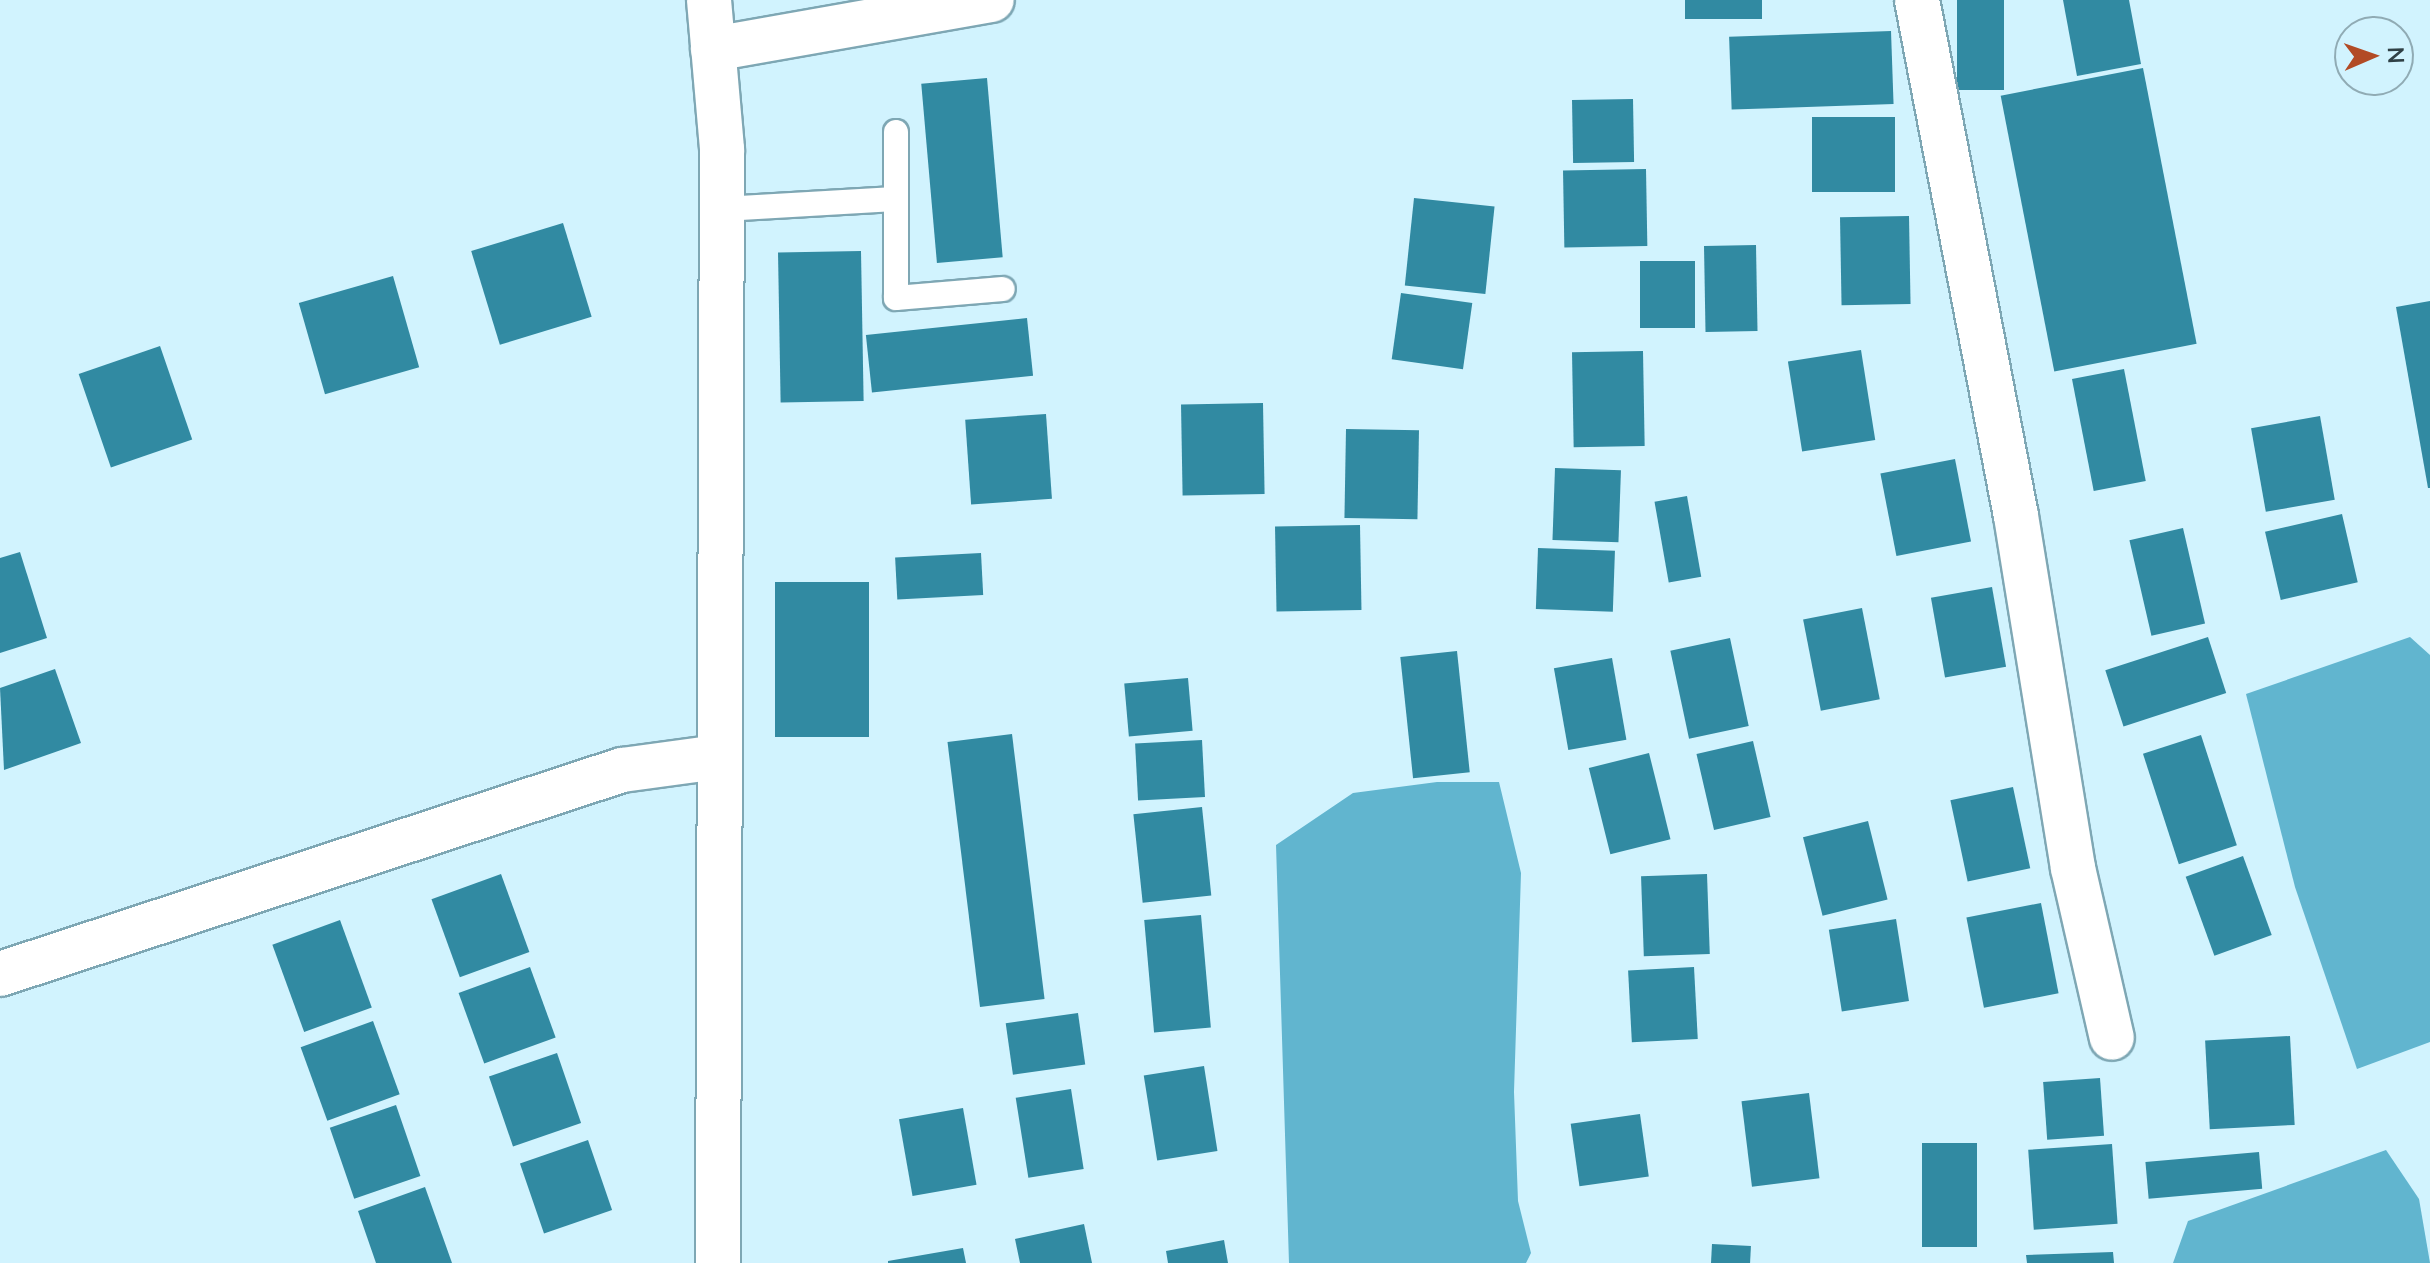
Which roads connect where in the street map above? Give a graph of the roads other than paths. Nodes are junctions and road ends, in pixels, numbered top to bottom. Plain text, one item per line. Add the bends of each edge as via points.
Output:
1 (709, 0) edge
2 (992, 0) edge
3 (1917, 0) edge
4 (713, 49) junction
5 (896, 132) dead end
6 (896, 199) junction
7 (722, 209) junction
8 (1003, 289) dead end
9 (718, 757) junction
10 (0, 974) edge
11 (2112, 1038) dead end
12 (718, 1263) edge

1 - 4 street
2 - 4 street
3 - 11 street via 2016,516 2073,868
4 - 7 street
5 - 6 lane
6 - 7 lane
6 - 8 lane via 896,298
7 - 9 street
9 - 10 street via 622,770
9 - 12 street

